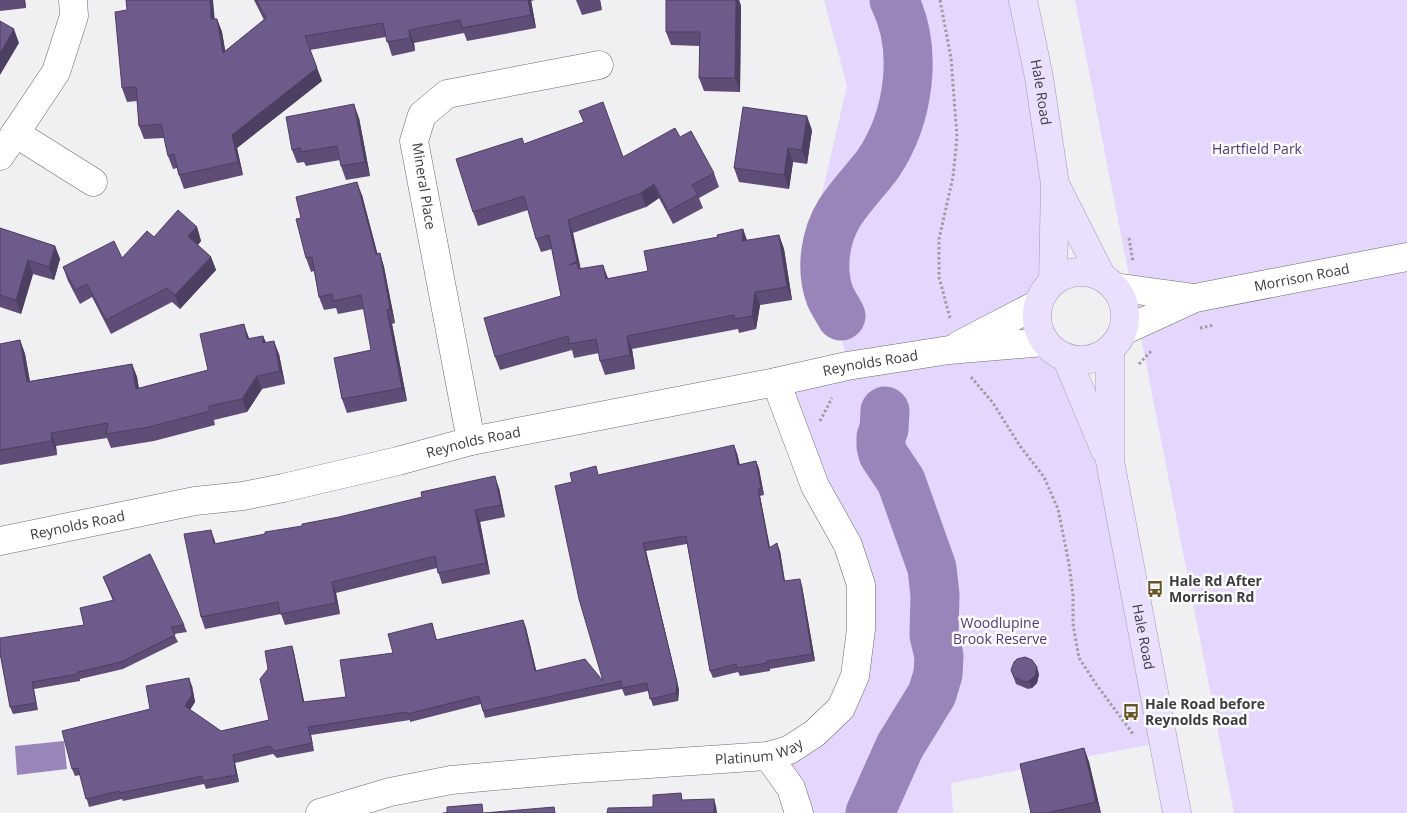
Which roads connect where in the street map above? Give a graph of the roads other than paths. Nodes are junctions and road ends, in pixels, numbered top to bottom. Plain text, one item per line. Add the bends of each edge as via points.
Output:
1 (73, 0) edge
2 (1023, 0) edge
3 (599, 65) dead end
4 (15, 133) junction
5 (0, 156) edge
6 (93, 182) dead end
7 (1055, 184) junction
8 (1407, 257) edge
9 (1053, 282) junction
10 (1108, 282) junction
11 (1195, 298) junction
12 (1038, 304) junction
13 (1116, 340) junction
14 (1044, 342) junction
15 (954, 349) junction
16 (1067, 359) junction
17 (776, 382) junction
18 (471, 441) junction
19 (1110, 461) junction
20 (0, 541) edge
21 (778, 753) junction
22 (795, 800) edge
23 (320, 813) edge
24 (1177, 813) edge

1 - 4 street via 74,16 56,72
2 - 7 main road, Hale Road via 1039,77
3 - 18 street, Mineral Place via 447,94 422,115 414,141
4 - 5 street
4 - 6 street
7 - 9 main road, Hale Road
7 - 10 main road, Hale Road
8 - 11 street, Morrison Road
9 - 10 main road via 1077,272 1090,272
9 - 12 main road
10 - 11 street, Morrison Road
10 - 13 main road via 1122,300 1125,315
11 - 13 street, Morrison Road
12 - 14 main road via 1037,325
12 - 15 street, Reynolds Road
13 - 16 main road via 1097,358
13 - 19 main road, Hale Road
14 - 15 street, Reynolds Road
14 - 16 main road
15 - 17 street, Reynolds Road via 847,366
16 - 19 main road, Hale Road
17 - 18 street, Reynolds Road
17 - 21 street, Platinum Way via 815,486 848,545 862,586 855,676 841,708 815,733
18 - 20 street, Reynolds Road via 283,488 195,501
19 - 24 main road, Hale Road
21 - 22 street
21 - 23 street, Platinum Way via 452,780 390,792

